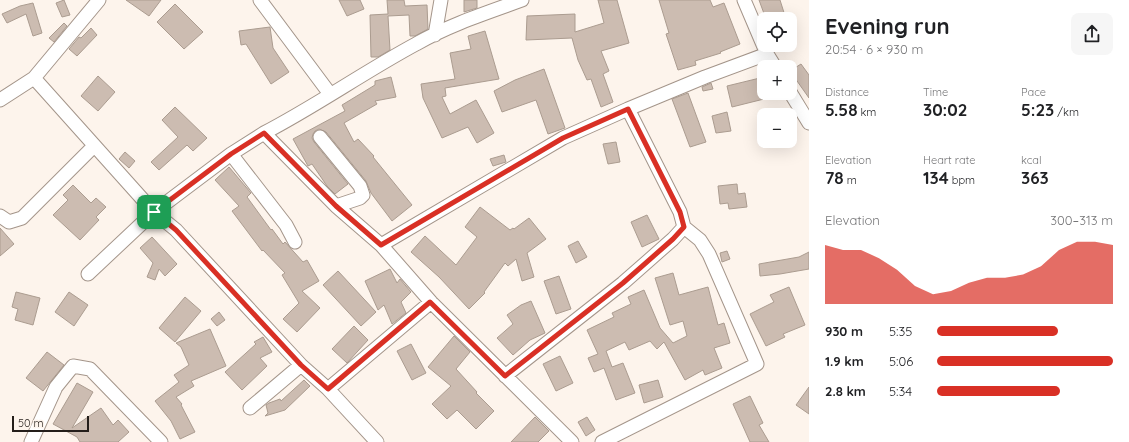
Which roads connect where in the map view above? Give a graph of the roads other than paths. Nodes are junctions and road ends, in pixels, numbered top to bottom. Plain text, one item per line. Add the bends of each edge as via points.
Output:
1 (99, 0) edge
2 (260, 0) edge
3 (441, 0) edge
4 (522, 0) edge
5 (744, 0) edge
6 (435, 34) junction
7 (767, 54) junction
8 (771, 60) edge
9 (34, 78) junction
10 (330, 94) junction
11 (0, 100) edge
12 (795, 100) edge
13 (628, 109) junction
14 (809, 123) edge
15 (264, 133) junction
16 (320, 136) dead end
17 (94, 146) junction
18 (231, 154) junction
19 (336, 206) junction
20 (154, 212) junction
21 (0, 216) edge
22 (684, 227) junction
23 (296, 242) dead end
24 (381, 245) junction
25 (88, 274) dead end
26 (430, 302) junction
27 (301, 365) junction
28 (505, 376) junction
29 (328, 389) junction
30 (250, 408) dead end
31 (31, 442) edge
32 (161, 442) edge
33 (376, 442) edge
34 (572, 442) edge
35 (602, 442) edge

1 - 9 street
2 - 10 street
3 - 6 street
4 - 6 street
5 - 7 street
6 - 10 street
7 - 8 street
7 - 13 street
9 - 11 street
9 - 17 street
10 - 15 street via 299,115
12 - 14 street
13 - 22 street via 680,212
13 - 24 street via 563,138
15 - 18 street
15 - 19 street
16 - 19 street via 362,191 363,196 360,198
17 - 20 street
17 - 21 street via 22,218 9,222
18 - 20 street
18 - 23 street via 286,225
19 - 24 street
20 - 25 street
20 - 27 street via 176,230
22 - 28 street via 623,283
22 - 35 street via 700,240 709,254 757,364
24 - 26 street
26 - 28 street
26 - 29 street
27 - 29 street
27 - 30 street
28 - 34 street
29 - 33 street
31 - 32 street via 56,387 73,366 90,369

